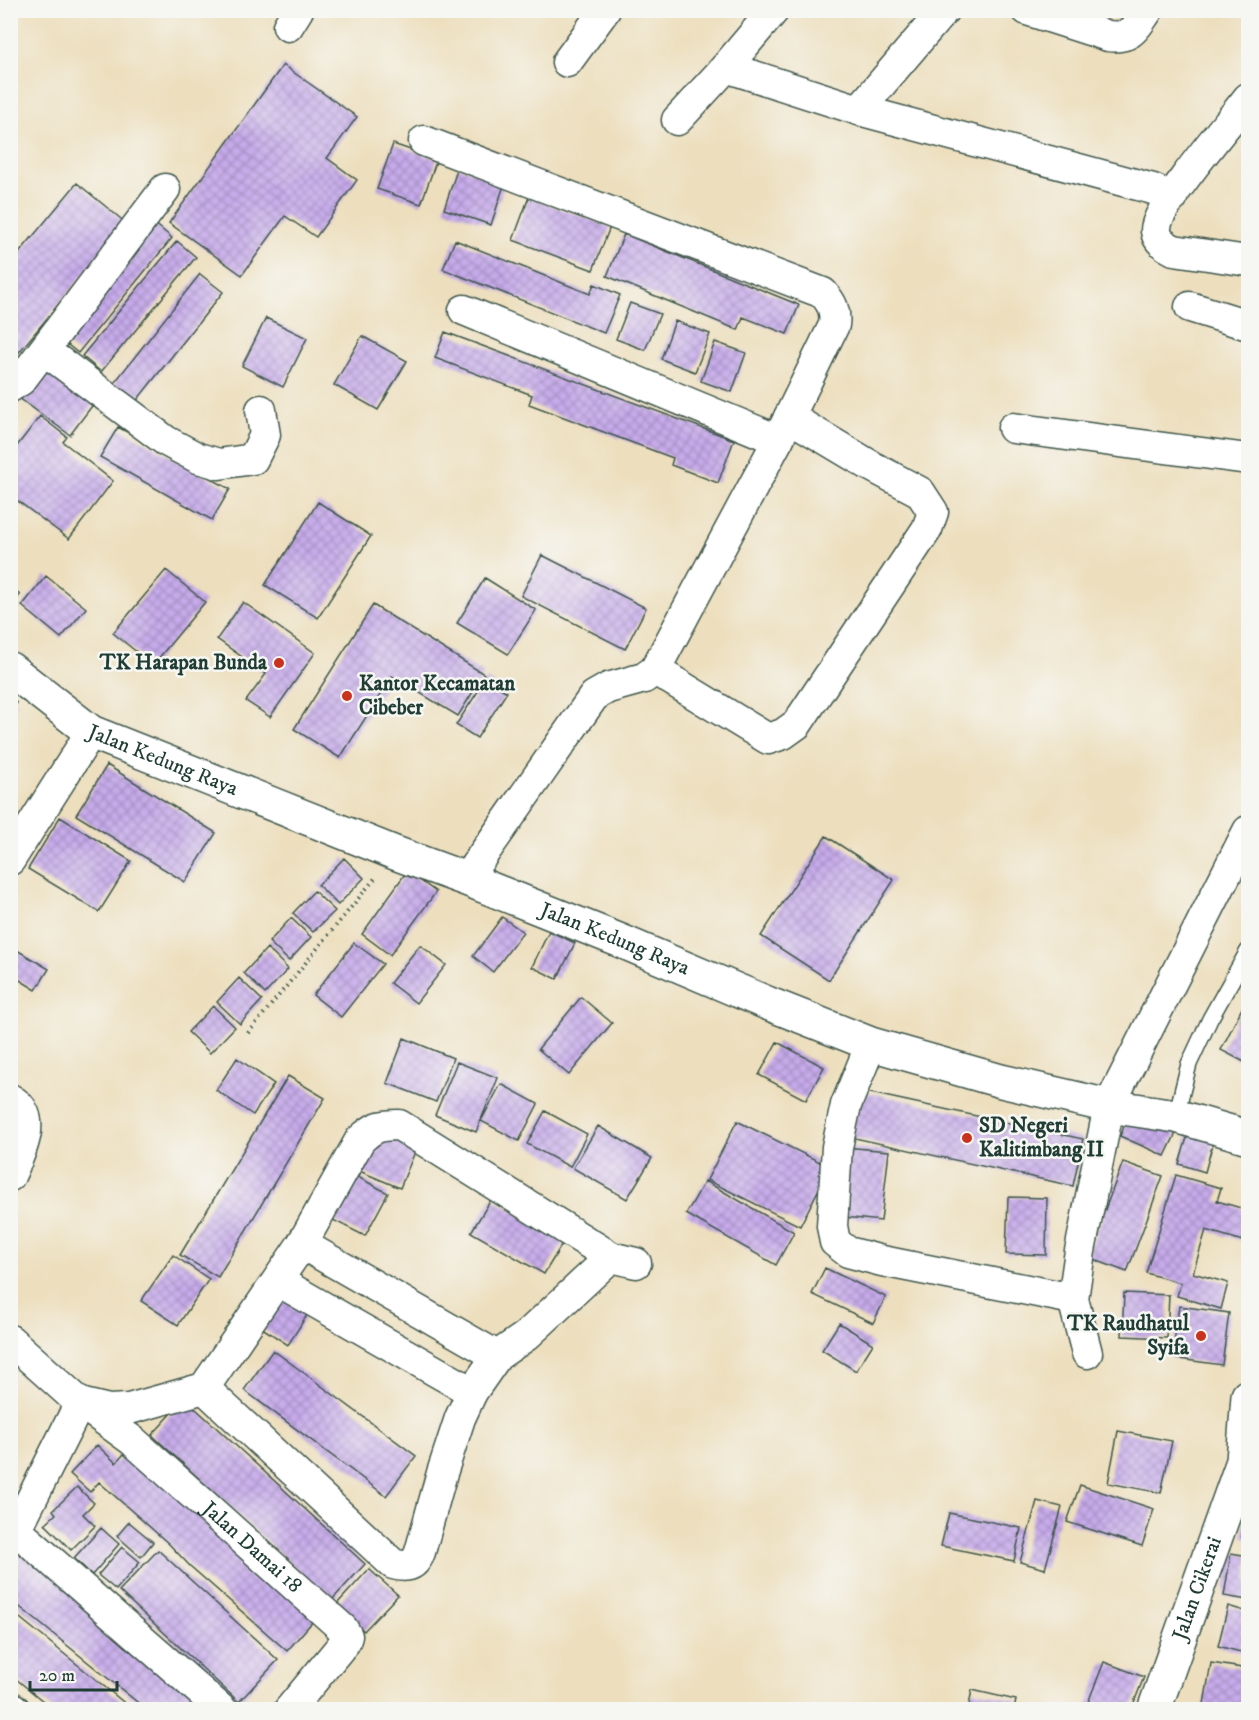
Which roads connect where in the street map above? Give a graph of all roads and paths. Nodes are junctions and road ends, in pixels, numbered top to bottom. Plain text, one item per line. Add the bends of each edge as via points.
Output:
1 (605, 10) edge
2 (944, 10) edge
3 (1027, 10) edge
4 (1148, 10) edge
5 (761, 15) edge
6 (567, 62) dead end
7 (726, 68) junction
8 (1248, 98) edge
9 (859, 110) junction
10 (677, 120) dead end
11 (424, 141) dead end
12 (165, 189) dead end
13 (1172, 198) junction
14 (1248, 261) edge
15 (1190, 307) dead end
16 (464, 310) dead end
17 (1248, 325) edge
18 (44, 350) junction
19 (10, 387) edge
20 (261, 410) dead end
21 (783, 428) junction
22 (1013, 428) dead end
23 (1248, 459) edge
24 (10, 669) edge
25 (655, 670) junction
26 (91, 732) junction
27 (1248, 831) edge
28 (395, 853) junction
29 (10, 860) edge
30 (466, 879) junction
31 (1248, 951) edge
32 (248, 1033) dead end
33 (871, 1044) junction
34 (10, 1099) edge
35 (1109, 1106) junction
36 (1176, 1116) junction
37 (1248, 1137) edge
38 (10, 1176) edge
39 (302, 1244) junction
40 (278, 1281) junction
41 (1073, 1299) junction
42 (10, 1340) edge
43 (1087, 1353) dead end
44 (497, 1356) junction
45 (204, 1388) junction
46 (472, 1392) junction
47 (80, 1403) junction
48 (1247, 1411) edge
49 (1246, 1461) edge
50 (13, 1533) edge
51 (10, 1706) edge
52 (15, 1710) edge
53 (222, 1710) edge
54 (289, 1710) edge
55 (1154, 1710) edge

1 - 6 street
2 - 9 street
3 - 4 street via 1122,38
5 - 7 street
7 - 9 street
7 - 10 street
8 - 13 street
9 - 13 street via 1153,189
11 - 21 street via 823,293 832,302 834,325
12 - 18 street
13 - 14 street via 1162,211 1156,232 1166,246
15 - 17 street
16 - 21 street
18 - 19 street via 19,383
18 - 20 street via 166,441 219,464 253,459 265,435
21 - 25 street
21 - 25 street via 920,492 933,512 927,529 797,724 783,734 768,739
22 - 23 street
24 - 26 street, Jalan Kedung Raya
25 - 30 street via 644,678 594,696
26 - 28 street, Jalan Kedung Raya
26 - 29 street
27 - 35 street
28 - 30 street, Jalan Kedung Raya
28 - 32 path
30 - 33 street, Jalan Kedung Raya
31 - 36 lane via 1189,1064
33 - 35 street, Jalan Kedung Raya via 1001,1081
33 - 41 street via 846,1105 837,1148 832,1226 835,1242 848,1252 882,1262
34 - 38 street via 18,1103 26,1119 26,1135
35 - 36 street, Jalan Kedung Raya
35 - 41 street
36 - 37 street, Jalan Kedung Raya
39 - 40 street
39 - 44 street
39 - 44 street via 360,1140 374,1128 399,1125 623,1260
40 - 45 street
40 - 46 street
41 - 43 street
42 - 47 street, Jalan Damai 18
44 - 46 street
45 - 46 street via 393,1564 401,1566 417,1561 460,1418
45 - 47 street via 129,1409 109,1410
47 - 50 street
47 - 54 street, Jalan Damai 18 via 133,1441 343,1629 345,1642
48 - 49 street, Jalan Cikerai
49 - 55 street, Jalan Cikerai
50 - 53 street
51 - 52 street

